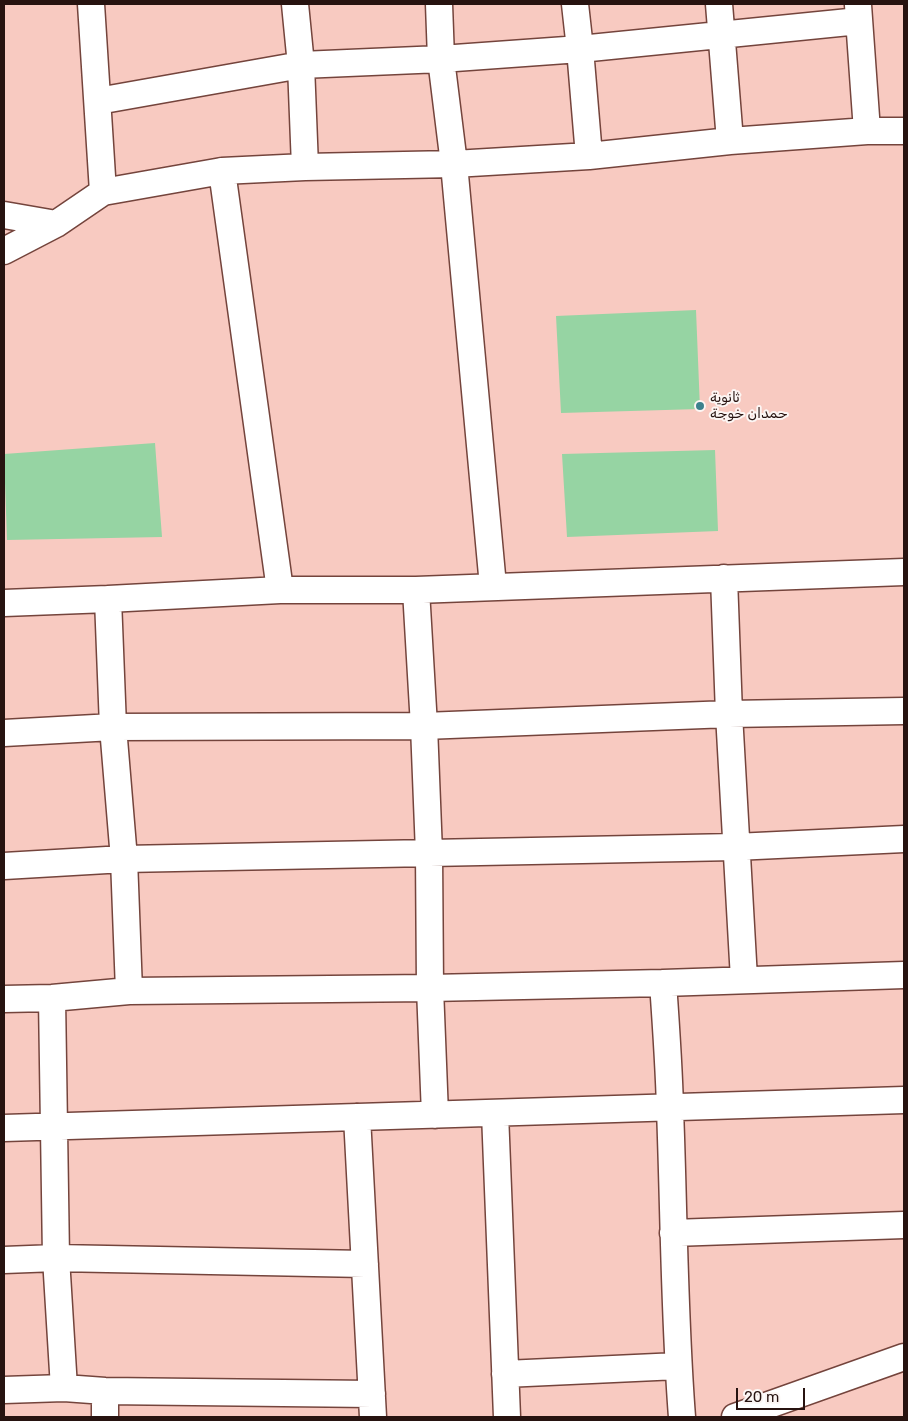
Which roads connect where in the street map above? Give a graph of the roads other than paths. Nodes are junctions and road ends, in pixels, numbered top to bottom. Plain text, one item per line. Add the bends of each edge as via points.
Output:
1 (294, 4) edge
2 (439, 4) edge
3 (574, 4) edge
4 (719, 4) edge
5 (96, 5) edge
6 (859, 12) edge
7 (721, 34) junction
8 (580, 49) junction
9 (441, 59) junction
10 (301, 66) junction
11 (98, 101) junction
12 (867, 131) junction
13 (904, 132) edge
14 (730, 141) junction
15 (589, 156) junction
16 (454, 164) junction
17 (305, 166) junction
18 (222, 171) junction
19 (103, 192) junction
20 (4, 215) edge
21 (56, 224) junction
22 (4, 251) edge
23 (904, 572) edge
24 (724, 578) junction
25 (493, 586) junction
26 (280, 590) junction
27 (416, 590) junction
28 (108, 600) junction
29 (4, 603) edge
30 (904, 711) edge
31 (729, 714) junction
32 (424, 726) junction
33 (113, 727) junction
34 (4, 733) edge
35 (904, 839) edge
36 (735, 847) junction
37 (429, 853) junction
38 (124, 859) junction
39 (4, 866) edge
40 (904, 975) edge
41 (744, 979) junction
42 (663, 983) junction
43 (430, 988) junction
44 (129, 991) junction
45 (52, 998) junction
46 (4, 999) edge
47 (904, 1100) edge
48 (670, 1108) junction
49 (495, 1113) junction
50 (435, 1115) junction
51 (357, 1117) junction
52 (4, 1128) edge
53 (53, 1128) junction
54 (904, 1225) edge
55 (673, 1233) junction
56 (56, 1258) junction
57 (4, 1260) edge
58 (365, 1264) junction
59 (904, 1357) edge
60 (678, 1366) junction
61 (505, 1374) junction
62 (64, 1388) junction
63 (4, 1390) edge
64 (105, 1391) junction
65 (372, 1405) edge
66 (105, 1417) edge
67 (508, 1417) edge
68 (682, 1417) edge
69 (735, 1417) edge

1 - 10 street
2 - 9 street
3 - 8 street
4 - 7 street
5 - 11 street
6 - 7 street
6 - 12 street
7 - 8 street
7 - 14 street
8 - 9 street
8 - 15 street
9 - 10 street
9 - 16 street
10 - 11 street
10 - 17 street
11 - 19 street
12 - 13 street
12 - 14 street
14 - 15 street
15 - 16 street
16 - 17 street
16 - 25 street
17 - 18 street
18 - 19 street
18 - 26 street
19 - 21 street
20 - 21 street
21 - 22 street
23 - 24 street
24 - 25 street
24 - 31 street
25 - 27 street
26 - 27 street
26 - 28 street
27 - 32 street
28 - 29 street
28 - 33 street
30 - 31 street
31 - 32 street
31 - 36 street
32 - 33 street
32 - 37 street
33 - 34 street
33 - 38 street
35 - 36 street
36 - 37 street
36 - 41 street
37 - 38 street
37 - 43 street
38 - 39 street
38 - 44 street
40 - 41 street
41 - 42 street
42 - 43 street
42 - 48 street
43 - 44 street
43 - 50 street
44 - 45 street
45 - 46 street
45 - 53 street
47 - 48 street
48 - 49 street
48 - 55 street
49 - 50 street
49 - 61 street
50 - 51 street
51 - 53 street
51 - 58 street
52 - 53 street
53 - 56 street
54 - 55 street
55 - 60 street
56 - 57 street
56 - 58 street
56 - 62 street
58 - 65 street
59 - 69 street
60 - 61 street
60 - 68 street
61 - 67 street
62 - 63 street
62 - 64 street
64 - 65 street
64 - 66 street

